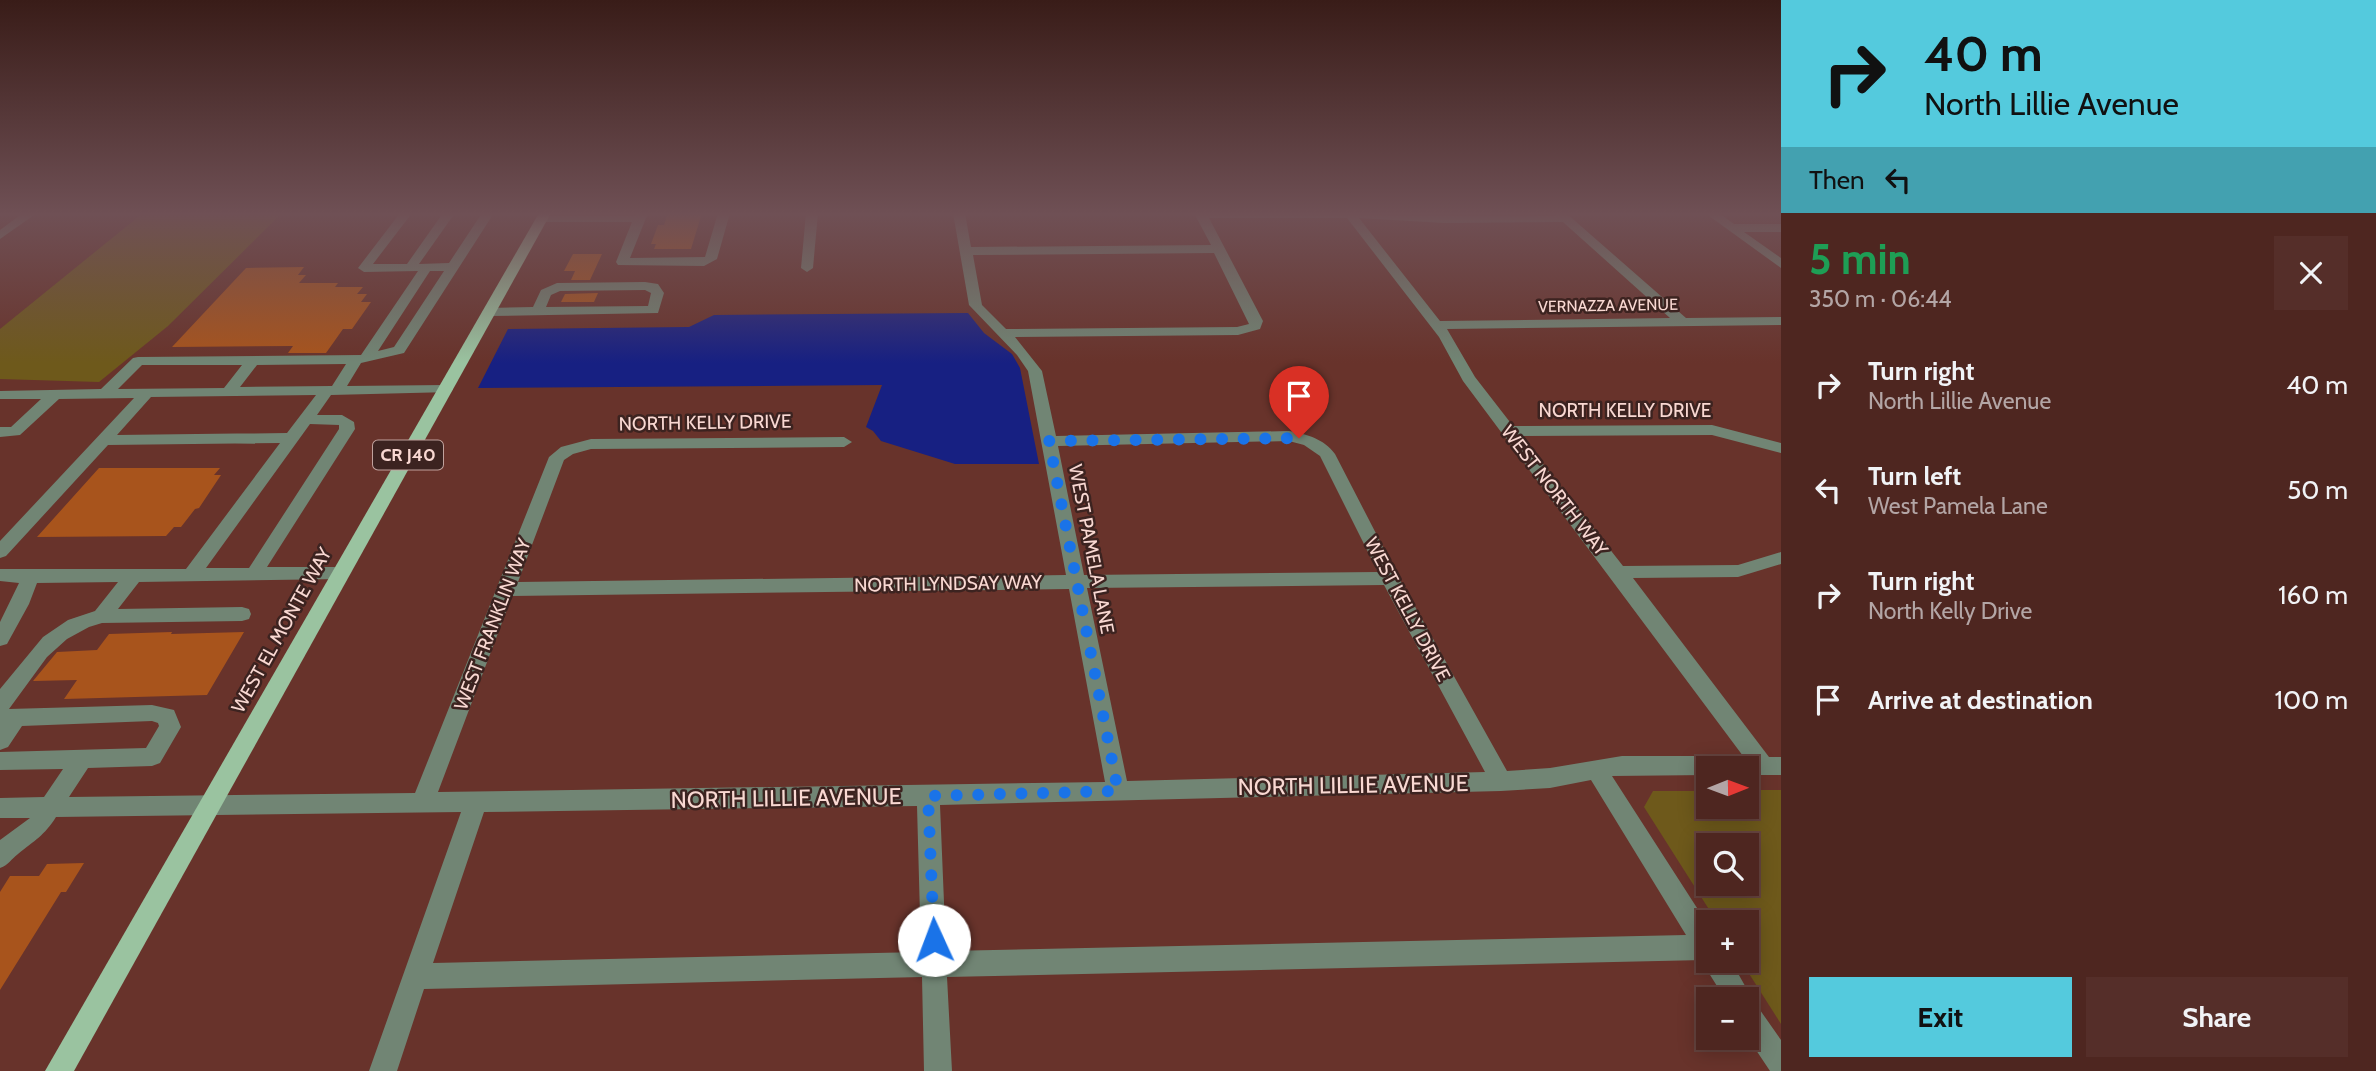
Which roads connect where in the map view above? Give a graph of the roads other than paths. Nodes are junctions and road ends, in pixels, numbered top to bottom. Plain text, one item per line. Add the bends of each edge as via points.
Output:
1 (368, 263) edge
2 (414, 263) edge
3 (456, 263) edge
4 (517, 263) edge
5 (807, 263) edge
6 (967, 263) edge
7 (1225, 263) edge
8 (1387, 263) edge
9 (1615, 263) edge
10 (453, 267) junction
11 (410, 268) junction
12 (426, 268) junction
13 (807, 268) dead end
14 (489, 312) junction
15 (537, 312) junction
16 (1781, 321) edge
17 (1682, 322) junction
18 (1436, 325) junction
19 (1003, 333) junction
20 (361, 359) junction
21 (253, 362) junction
22 (446, 389) junction
23 (332, 390) junction
24 (229, 391) junction
25 (106, 393) junction
26 (147, 393) junction
27 (55, 394) junction
28 (0, 395) edge
29 (306, 419) junction
30 (1509, 431) junction
31 (8, 432) edge
32 (291, 439) junction
33 (103, 440) junction
34 (1049, 441) junction
35 (844, 442) dead end
36 (0, 447) edge
37 (1781, 448) edge
38 (567, 450) joint
39 (0, 552) edge
40 (1781, 558) edge
41 (1618, 572) junction
42 (341, 573) junction
43 (254, 574) junction
44 (0, 575) edge
45 (134, 575) junction
46 (191, 575) junction
47 (30, 577) junction
48 (1390, 578) junction
49 (1077, 581) junction
50 (505, 589) junction
51 (243, 614) dead end
52 (102, 616) junction
53 (0, 639) edge
54 (5, 713) edge
55 (0, 741) edge
56 (82, 759) junction
57 (0, 761) edge
58 (1772, 766) edge
59 (1596, 769) junction
60 (1501, 781) junction
61 (1118, 791) junction
62 (928, 796) junction
63 (423, 802) junction
64 (476, 802) junction
65 (210, 805) junction
66 (49, 807) junction
67 (0, 808) edge
68 (0, 857) edge
69 (1696, 929) edge
70 (1696, 948) edge
71 (935, 964) junction
72 (415, 976) junction
73 (1759, 1030) edge
74 (1781, 1064) edge
75 (59, 1071) edge
76 (383, 1071) edge
77 (938, 1071) edge

1 - 11 street via 364,268
2 - 11 street
3 - 10 street
4 - 14 main road, WEST EL MONTE WAY / CR J40
5 - 13 street
6 - 19 street, WEST PAMELA LANE via 976,304
7 - 19 street via 1255,326 1238,331
8 - 18 street, WEST NORTH WAY
9 - 17 street
10 - 12 street
10 - 20 street via 399,350
11 - 12 street
12 - 20 street
14 - 15 street
14 - 22 main road, WEST EL MONTE WAY / CR J40
15 - 15 street via 546,293 557,287 645,286 657,293 653,310
16 - 17 street, VERNAZZA AVENUE
17 - 18 street, VERNAZZA AVENUE
18 - 30 street, WEST NORTH WAY via 1468,378
19 - 34 street, WEST PAMELA LANE via 1018,345 1035,371
20 - 21 street
20 - 23 street
21 - 24 street
21 - 25 street via 138,360
22 - 23 street
22 - 42 main road, WEST EL MONTE WAY / CR J40
23 - 24 street
23 - 29 street
24 - 26 street
25 - 26 street
25 - 27 street
26 - 33 street
27 - 28 street
27 - 31 street
29 - 32 street
29 - 43 street via 342,420 348,425
30 - 37 street, NORTH KELLY DRIVE via 1702,430
30 - 41 street, WEST NORTH WAY
31 - 36 street
32 - 33 street
32 - 46 street
33 - 39 street
34 - 48 street, WEST KELLY DRIVE via 1289,436 1310,441 1327,454
34 - 49 street, WEST PAMELA LANE
35 - 38 street, NORTH KELLY DRIVE via 591,444
38 - 50 street, WEST FRANKLIN WAY via 552,464
40 - 41 street via 1738,571
41 - 58 street, WEST NORTH WAY
42 - 43 street
42 - 65 main road, WEST EL MONTE WAY / CR J40
43 - 46 street
44 - 47 street
45 - 46 street
45 - 47 street
45 - 52 street
47 - 53 street
48 - 49 street, NORTH LYNDSAY WAY
48 - 60 street, WEST KELLY DRIVE
49 - 50 street, NORTH LYNDSAY WAY
49 - 61 street, WEST PAMELA LANE
50 - 63 street, WEST FRANKLIN WAY
51 - 52 street
52 - 54 street via 71,627 49,643 27,667
54 - 55 street
54 - 56 street via 167,716 170,727 152,757
56 - 57 street
56 - 66 street
58 - 59 street, NORTH LILLIE AVENUE via 1622,765
59 - 60 street, NORTH LILLIE AVENUE
59 - 69 street
60 - 61 street, NORTH LILLIE AVENUE
61 - 62 street, NORTH LILLIE AVENUE
62 - 64 street, NORTH LILLIE AVENUE
62 - 71 street
63 - 64 street, NORTH LILLIE AVENUE
63 - 65 street, NORTH LILLIE AVENUE
64 - 72 street
65 - 66 street, NORTH LILLIE AVENUE
65 - 75 main road, WEST EL MONTE WAY / CR J40
66 - 67 street, NORTH LILLIE AVENUE
66 - 68 street via 36,828
70 - 71 street
71 - 72 street
71 - 77 street
72 - 76 street
73 - 74 street

